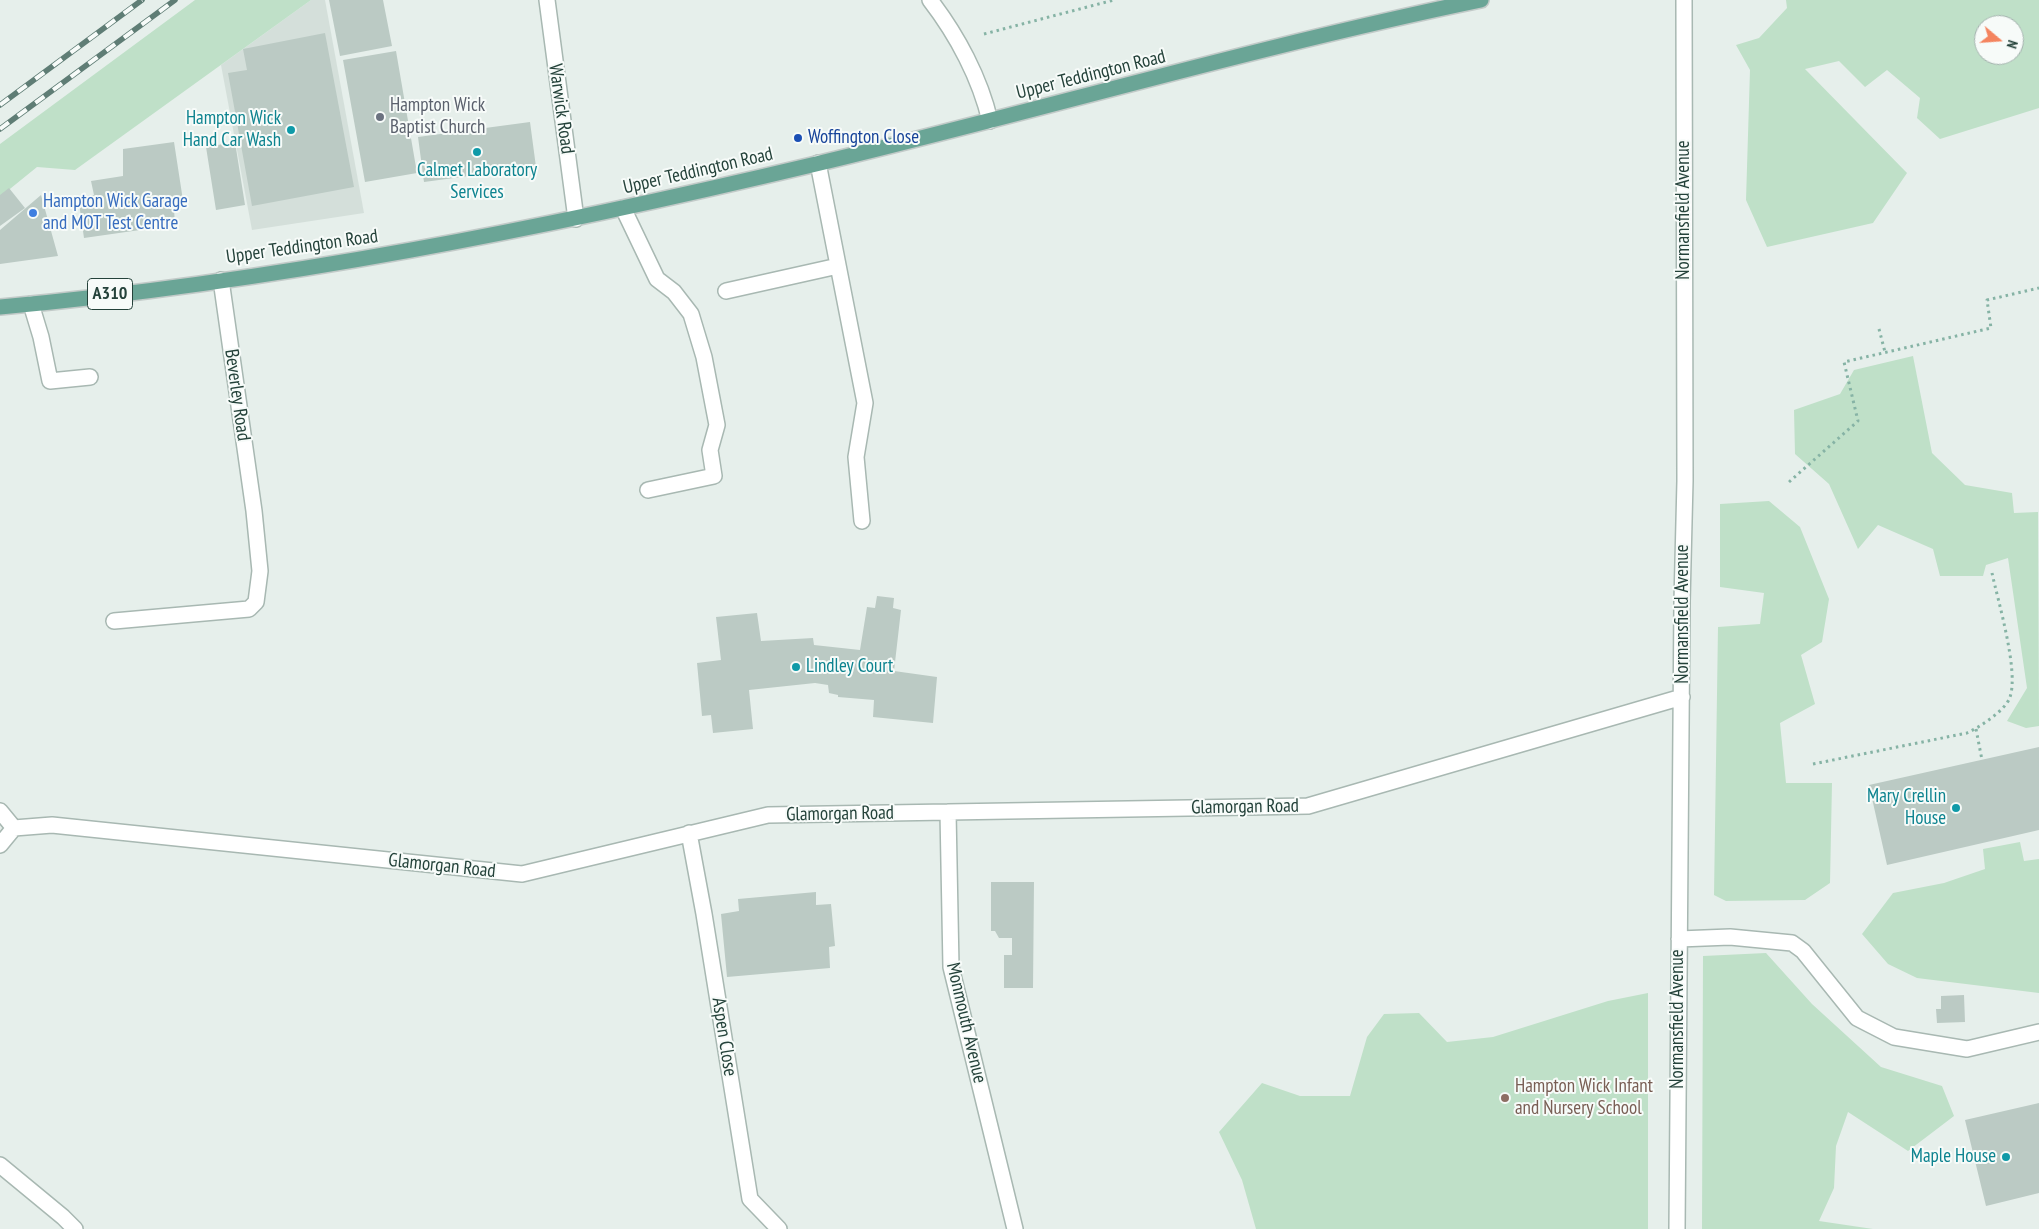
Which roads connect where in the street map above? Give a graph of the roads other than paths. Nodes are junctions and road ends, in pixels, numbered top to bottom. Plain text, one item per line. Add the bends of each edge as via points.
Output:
1 (547, 0) edge
2 (930, 0) edge
3 (1481, 0) edge
4 (1684, 0) edge
5 (1462, 2) edge
6 (990, 121) junction
7 (818, 164) junction
8 (624, 208) junction
9 (576, 219) junction
10 (838, 266) junction
11 (221, 280) junction
12 (726, 291) dead end
13 (31, 304) junction
14 (0, 307) edge
15 (90, 377) dead end
16 (648, 490) dead end
17 (862, 521) dead end
18 (114, 621) dead end
19 (1682, 697) junction
20 (0, 811) edge
21 (948, 812) junction
22 (14, 828) junction
23 (689, 833) junction
24 (0, 845) edge
25 (1678, 939) junction
26 (2039, 1032) edge
27 (0, 1165) edge
28 (74, 1229) edge
29 (779, 1229) edge
30 (1015, 1229) edge
31 (1677, 1229) edge

1 - 9 street, Warwick Road
2 - 6 street via 957,41 983,91
3 - 5 main road, Upper Teddington Road / A310
4 - 19 street, Normansfield Avenue
5 - 6 main road, Upper Teddington Road / A310
6 - 7 main road, Upper Teddington Road / A310
7 - 8 main road, Upper Teddington Road / A310
7 - 10 street
8 - 9 main road, Upper Teddington Road / A310
8 - 16 street via 657,279 674,292 691,314 704,357 717,425 710,450 714,476
9 - 11 main road, Upper Teddington Road / A310 via 431,248
10 - 12 street
10 - 17 street via 865,403 856,457
11 - 13 main road, Upper Teddington Road / A310
11 - 18 street, Beverley Road via 254,511 260,571 256,602 249,608
13 - 14 main road, Upper Teddington Road / A310
13 - 15 street via 50,381
19 - 21 street, Glamorgan Road via 1308,806
19 - 25 street, Normansfield Avenue
20 - 22 street
21 - 23 street, Glamorgan Road via 768,815
21 - 30 street, Monmouth Avenue via 951,967
22 - 23 street, Glamorgan Road via 52,825 522,874
22 - 24 street
23 - 29 street, Aspen Close via 750,1199
25 - 26 street via 1730,937 1792,943 1803,951 1857,1018 1894,1037 1967,1049
25 - 31 street, Normansfield Avenue
27 - 28 street

